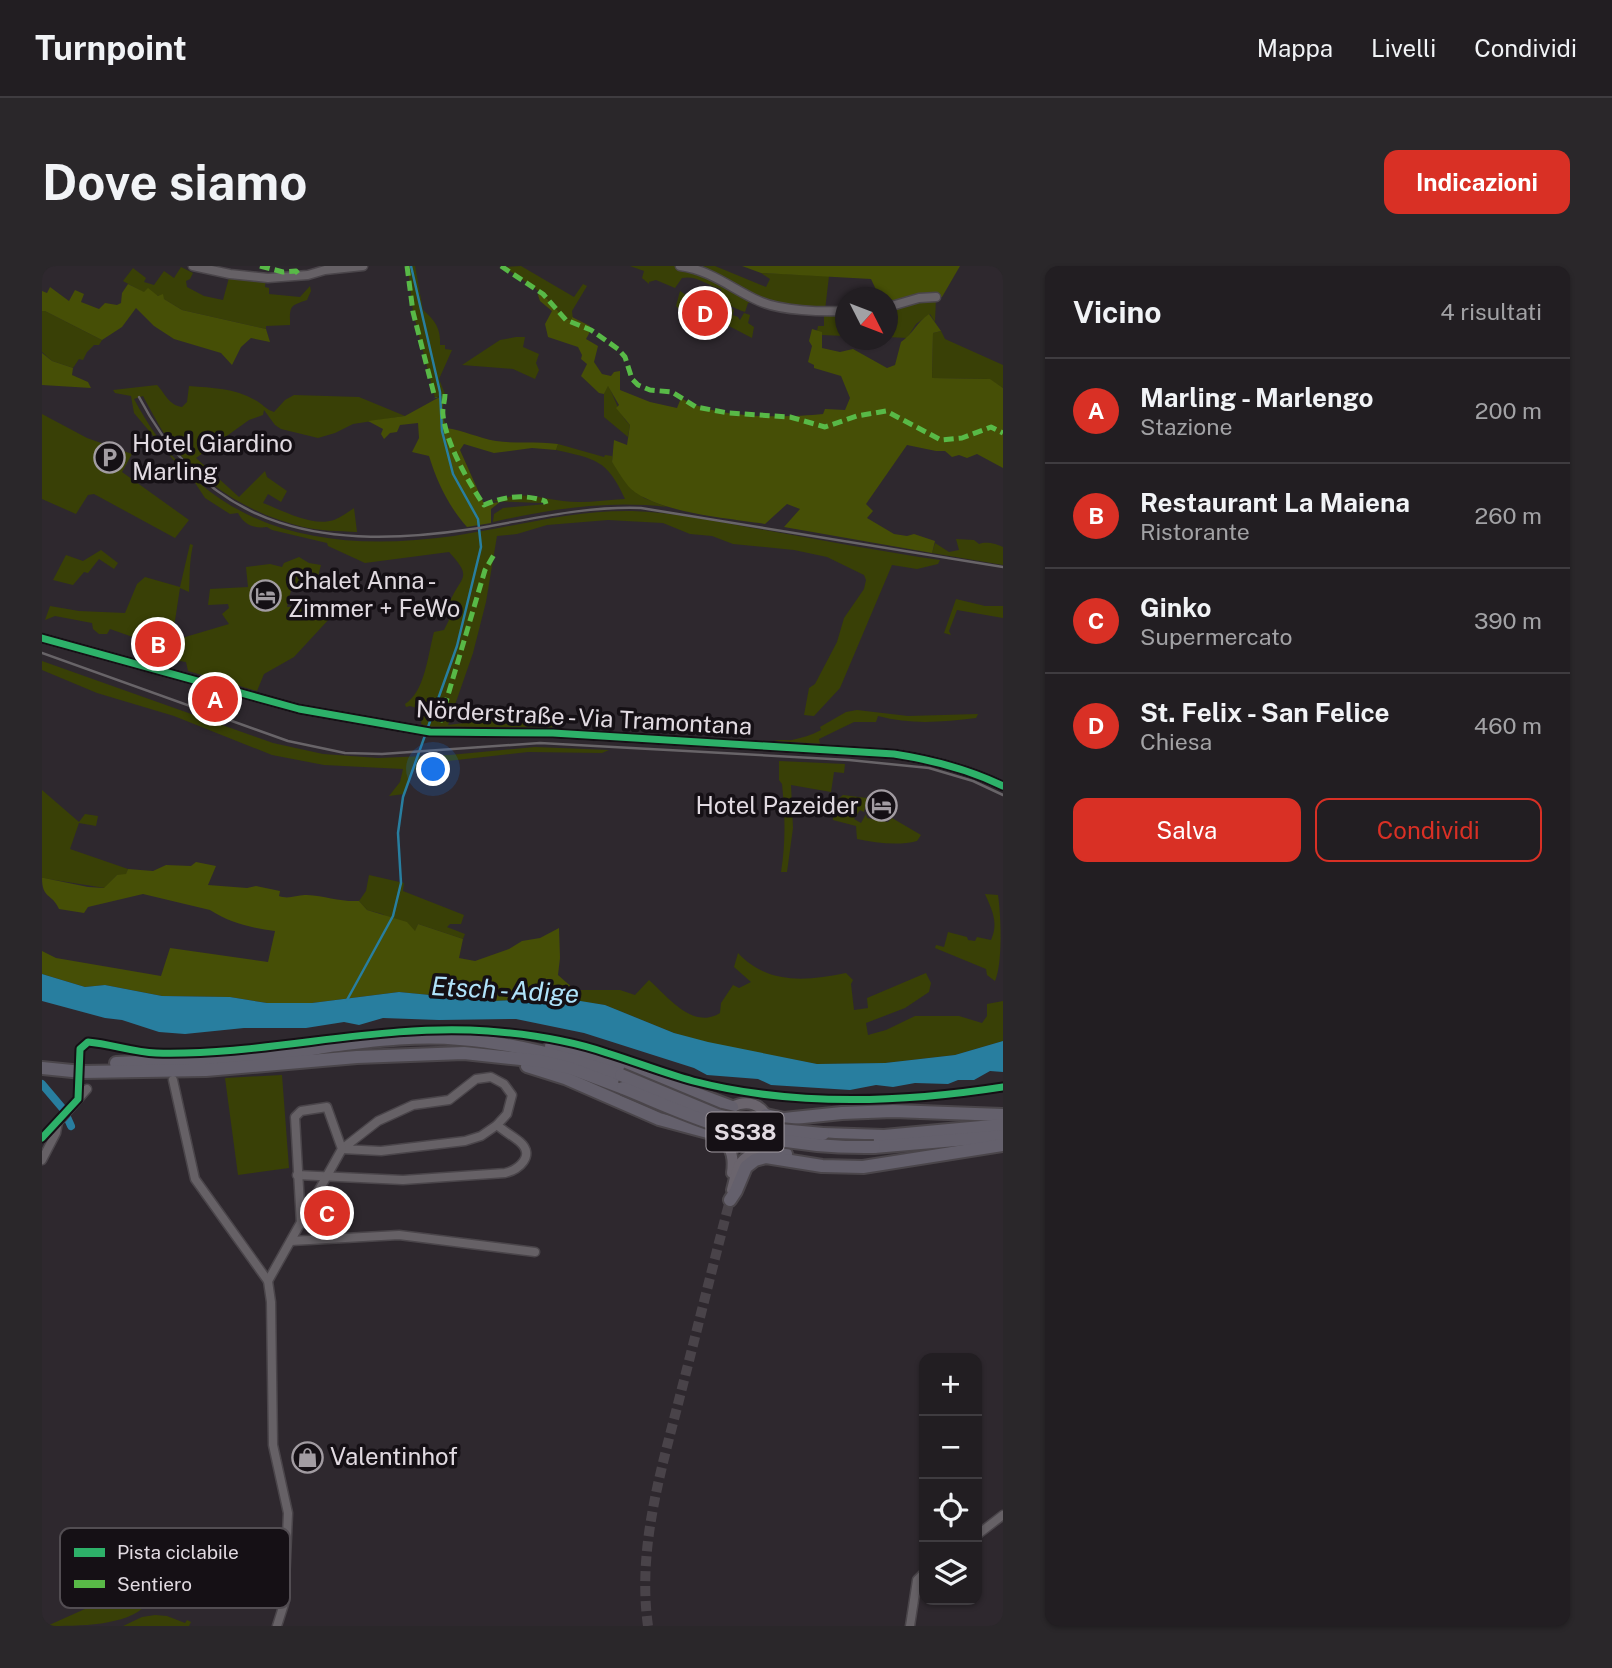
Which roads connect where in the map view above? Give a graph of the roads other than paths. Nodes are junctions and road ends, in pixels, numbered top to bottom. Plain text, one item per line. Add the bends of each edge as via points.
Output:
1 (193, 266) edge
2 (363, 266) edge
3 (680, 266) edge
4 (936, 297) dead end
5 (898, 304) edge
6 (835, 310) edge
7 (42, 638) edge
8 (1003, 786) edge
9 (496, 1043) junction
10 (504, 1056) junction
11 (42, 1060) edge
12 (42, 1068) edge
13 (82, 1068) junction
14 (173, 1080) dead end
15 (622, 1081) junction
16 (87, 1089) dead end
17 (732, 1107) joint
18 (1003, 1113) edge
19 (768, 1119) joint
20 (497, 1125) junction
21 (1003, 1125) edge
22 (1003, 1136) edge
23 (727, 1143) junction
24 (1003, 1145) edge
25 (342, 1149) junction
26 (756, 1150) junction
27 (42, 1160) edge
28 (806, 1163) junction
29 (297, 1175) junction
30 (328, 1177) junction
31 (730, 1200) junction
32 (301, 1224) junction
33 (291, 1241) junction
34 (535, 1252) dead end
35 (268, 1281) junction
36 (1003, 1516) edge
37 (287, 1528) edge
38 (982, 1531) edge
39 (919, 1578) edge
40 (283, 1608) edge
41 (277, 1626) edge
42 (910, 1626) edge

1 - 2 street via 266,278
3 - 6 street via 710,274 773,305
4 - 5 street
7 - 8 street, Nörderstraße - Via Tramontana via 299,709 426,732 552,733 894,754 953,766
9 - 13 highway, SS38 via 411,1038 282,1054
9 - 15 highway, SS38 via 550,1054
9 - 17 highway via 515,1040 596,1056
10 - 13 highway, SS38 via 415,1054 206,1070
10 - 15 highway, SS38
10 - 23 highway via 659,1119 715,1134
11 - 13 highway, SS38
12 - 13 highway, SS38
14 - 35 street via 195,1179
15 - 21 highway, SS38, bridge via 716,1115 823,1135 884,1136
15 - 22 highway, SS38, bridge via 714,1124 809,1144 874,1147
16 - 27 street via 58,1122
17 - 19 main road via 750,1103
18 - 19 highway via 842,1113
20 - 25 street via 465,1141 381,1151
20 - 25 street via 507,1114 512,1095 491,1077 476,1079 449,1100 413,1105 378,1121
20 - 30 street via 523,1144 527,1154 515,1171 403,1180
23 - 26 main road via 738,1152
23 - 31 main road via 733,1162
24 - 28 highway via 868,1166
25 - 29 street via 327,1107 301,1111 295,1117
25 - 30 street
26 - 28 highway via 775,1148
26 - 31 main road via 738,1165
28 - 31 highway via 775,1156 755,1160 746,1167
29 - 30 street
29 - 32 street
30 - 32 street
32 - 33 street
33 - 34 street via 399,1235
33 - 35 street
35 - 37 street via 273,1445
36 - 38 street
39 - 42 street
40 - 41 street

